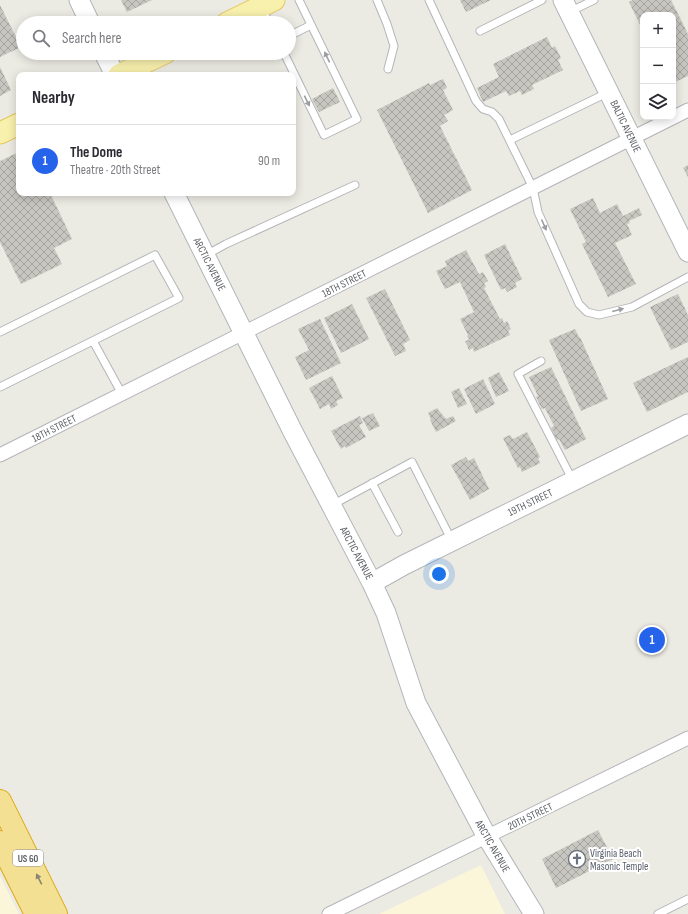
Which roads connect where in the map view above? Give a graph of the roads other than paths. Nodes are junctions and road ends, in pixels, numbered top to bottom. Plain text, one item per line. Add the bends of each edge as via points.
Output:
1 (78, 0) edge
2 (299, 0) edge
3 (377, 0) edge
4 (429, 0) edge
5 (542, 0) edge
6 (594, 0) edge
7 (566, 6) edge
8 (268, 10) edge
9 (86, 16) edge
10 (249, 16) edge
11 (311, 25) junction
12 (480, 31) dead end
13 (296, 32) edge
14 (108, 60) edge
15 (150, 60) edge
16 (287, 60) edge
17 (388, 69) dead end
18 (114, 72) edge
19 (125, 72) edge
20 (293, 72) edge
21 (296, 78) edge
22 (609, 92) junction
23 (688, 110) edge
24 (16, 125) edge
25 (0, 133) edge
26 (632, 139) junction
27 (510, 140) junction
28 (355, 185) dead end
29 (533, 188) junction
30 (176, 196) edge
31 (688, 252) edge
32 (205, 255) junction
33 (688, 277) edge
34 (0, 323) edge
35 (2, 331) edge
36 (244, 333) junction
37 (93, 341) junction
38 (541, 361) dead end
39 (0, 387) edge
40 (122, 394) junction
41 (688, 424) edge
42 (0, 455) edge
43 (573, 481) junction
44 (372, 483) junction
45 (331, 505) junction
46 (398, 532) dead end
47 (452, 541) junction
48 (372, 583) junction
49 (688, 738) edge
50 (0, 801) edge
51 (487, 837) junction
52 (0, 842) edge
53 (688, 899) edge
54 (36, 914) edge
55 (56, 914) edge
56 (329, 914) edge
57 (534, 914) edge
58 (658, 914) edge

1 - 9 street
2 - 11 lane
3 - 17 lane via 394,46
4 - 27 lane via 476,101 483,109 499,118
5 - 12 lane
6 - 7 lane
7 - 22 street, BALTIC AVENUE
8 - 10 main road
11 - 13 lane
21 -> 11 lane via 324,135 357,119
14 - 18 street
15 - 19 main road
16 -> 20 lane
22 - 26 street, BALTIC AVENUE
22 - 27 lane
23 - 26 street, 18TH STREET
24 - 25 main road
26 - 29 street, 18TH STREET
26 - 31 street, BALTIC AVENUE
27 - 29 lane
28 - 32 lane
29 -> 33 lane via 538,212 579,304 587,312 600,315 632,307
29 - 36 street, 18TH STREET
30 - 32 street, ARCTIC AVENUE
32 - 36 street, ARCTIC AVENUE
34 - 35 lane
35 - 37 lane via 155,255 179,298
36 - 40 street, 18TH STREET
36 - 45 street, ARCTIC AVENUE
37 - 39 lane
37 - 40 lane
38 - 43 lane via 518,374
40 - 42 street, 18TH STREET
41 - 43 street, 19TH STREET
43 - 47 street, 19TH STREET
44 - 45 lane
44 - 46 lane
44 - 47 lane via 412,462
45 - 48 street, ARCTIC AVENUE
47 - 48 street, 19TH STREET
48 - 51 street, ARCTIC AVENUE via 386,613 416,703
49 - 51 street, 20TH STREET
55 -> 50 highway, US 60
51 - 56 street, 20TH STREET
51 - 57 street, ARCTIC AVENUE
52 - 54 highway, US 60
53 - 58 lane

